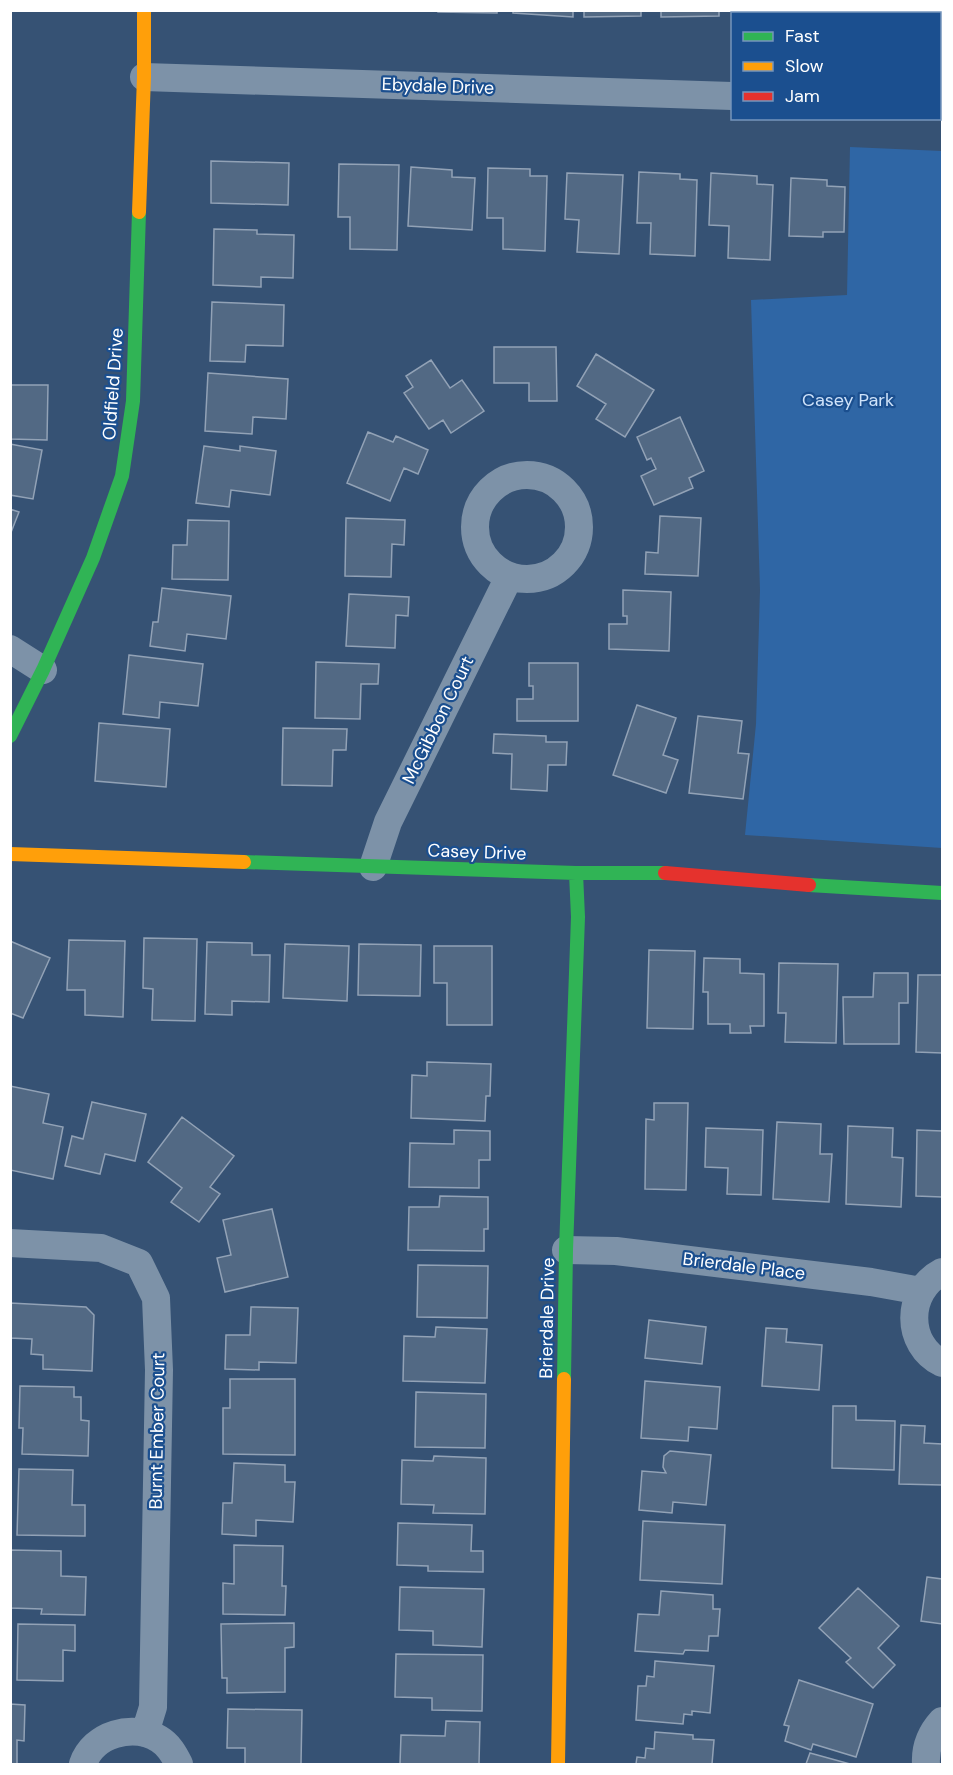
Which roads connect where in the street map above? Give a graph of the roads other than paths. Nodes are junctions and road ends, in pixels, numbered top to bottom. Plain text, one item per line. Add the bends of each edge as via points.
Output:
1 (144, 10) edge
2 (144, 77) junction
3 (731, 96) edge
4 (509, 577) dead end
5 (10, 649) edge
6 (43, 670) junction
7 (10, 736) edge
8 (10, 854) edge
9 (373, 867) junction
10 (576, 873) junction
11 (942, 894) edge
12 (10, 1243) edge
13 (566, 1250) junction
14 (942, 1272) edge
15 (921, 1291) junction
16 (942, 1364) edge
17 (942, 1721) edge
18 (145, 1733) junction
19 (83, 1764) edge
20 (179, 1764) edge
21 (558, 1764) edge
22 (926, 1764) edge

1 - 2 street, Oldfield Drive
2 - 3 street, Ebydale Drive
2 - 6 street, Oldfield Drive via 133,401 122,476 93,558
4 - 9 street, McGibbon Court via 388,822
5 - 6 street
6 - 7 street, Oldfield Drive
8 - 9 street, Casey Drive
9 - 10 street, Casey Drive
10 - 11 street, Casey Drive via 669,873
10 - 13 street, Brierdale Drive via 578,917
12 - 18 street, Burnt Ember Court via 101,1248 139,1263 156,1298 159,1370 153,1707
13 - 15 street, Brierdale Place via 616,1251
13 - 21 street, Brierdale Drive
14 - 15 street
15 - 16 street via 915,1308 917,1336 926,1352
17 - 22 street via 928,1742
18 - 19 street via 127,1731 112,1735 96,1744
18 - 20 street via 160,1739 173,1751

